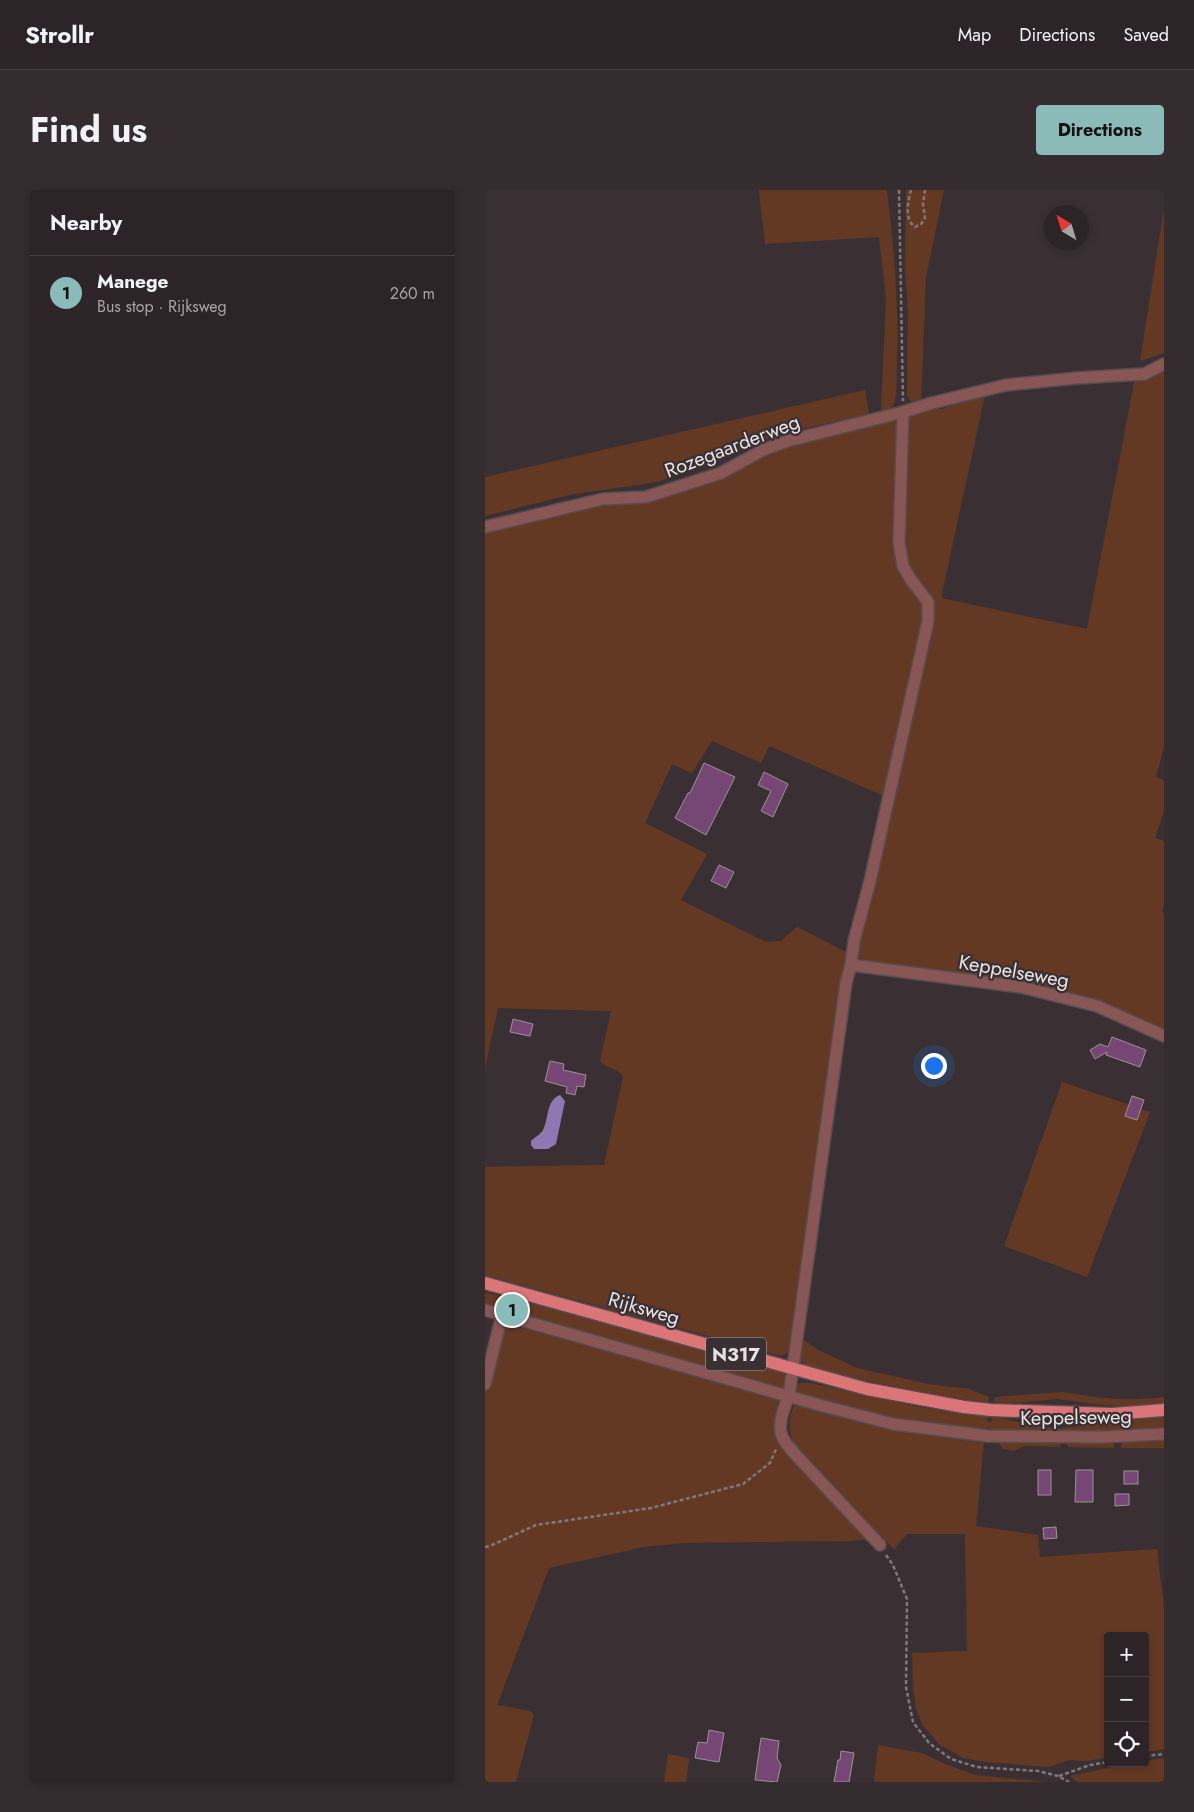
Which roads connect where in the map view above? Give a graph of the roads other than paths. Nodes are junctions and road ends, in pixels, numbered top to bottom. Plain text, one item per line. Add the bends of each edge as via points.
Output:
1 (1164, 364) edge
2 (903, 412) junction
3 (485, 527) edge
4 (851, 965) junction
5 (1164, 1036) edge
6 (485, 1283) edge
7 (485, 1310) edge
8 (502, 1315) junction
9 (792, 1369) junction
10 (485, 1384) edge
11 (789, 1396) junction
12 (1164, 1410) edge
13 (1054, 1412) joint
14 (1164, 1434) edge
15 (880, 1545) road end

1 - 2 street, Rozegaarderweg via 1144,374 1006,385
2 - 3 street, Rozegaarderweg via 791,440 721,474 646,497 603,499
2 - 4 street via 899,543 903,566 929,602 928,621 854,940
4 - 5 street, Keppelseweg via 1021,987 1097,1006
4 - 9 street
6 - 9 main road, Rijksweg / N317
7 - 8 street
8 - 10 street
8 - 11 street
9 - 11 street
9 - 13 main road, Rijksweg / N317 via 913,1399 991,1410
11 - 14 street, Keppelseweg via 893,1424 959,1434 1094,1437
11 - 15 street via 783,1412 782,1436
12 - 13 main road, Keppelseweg / N317 via 1112,1414

